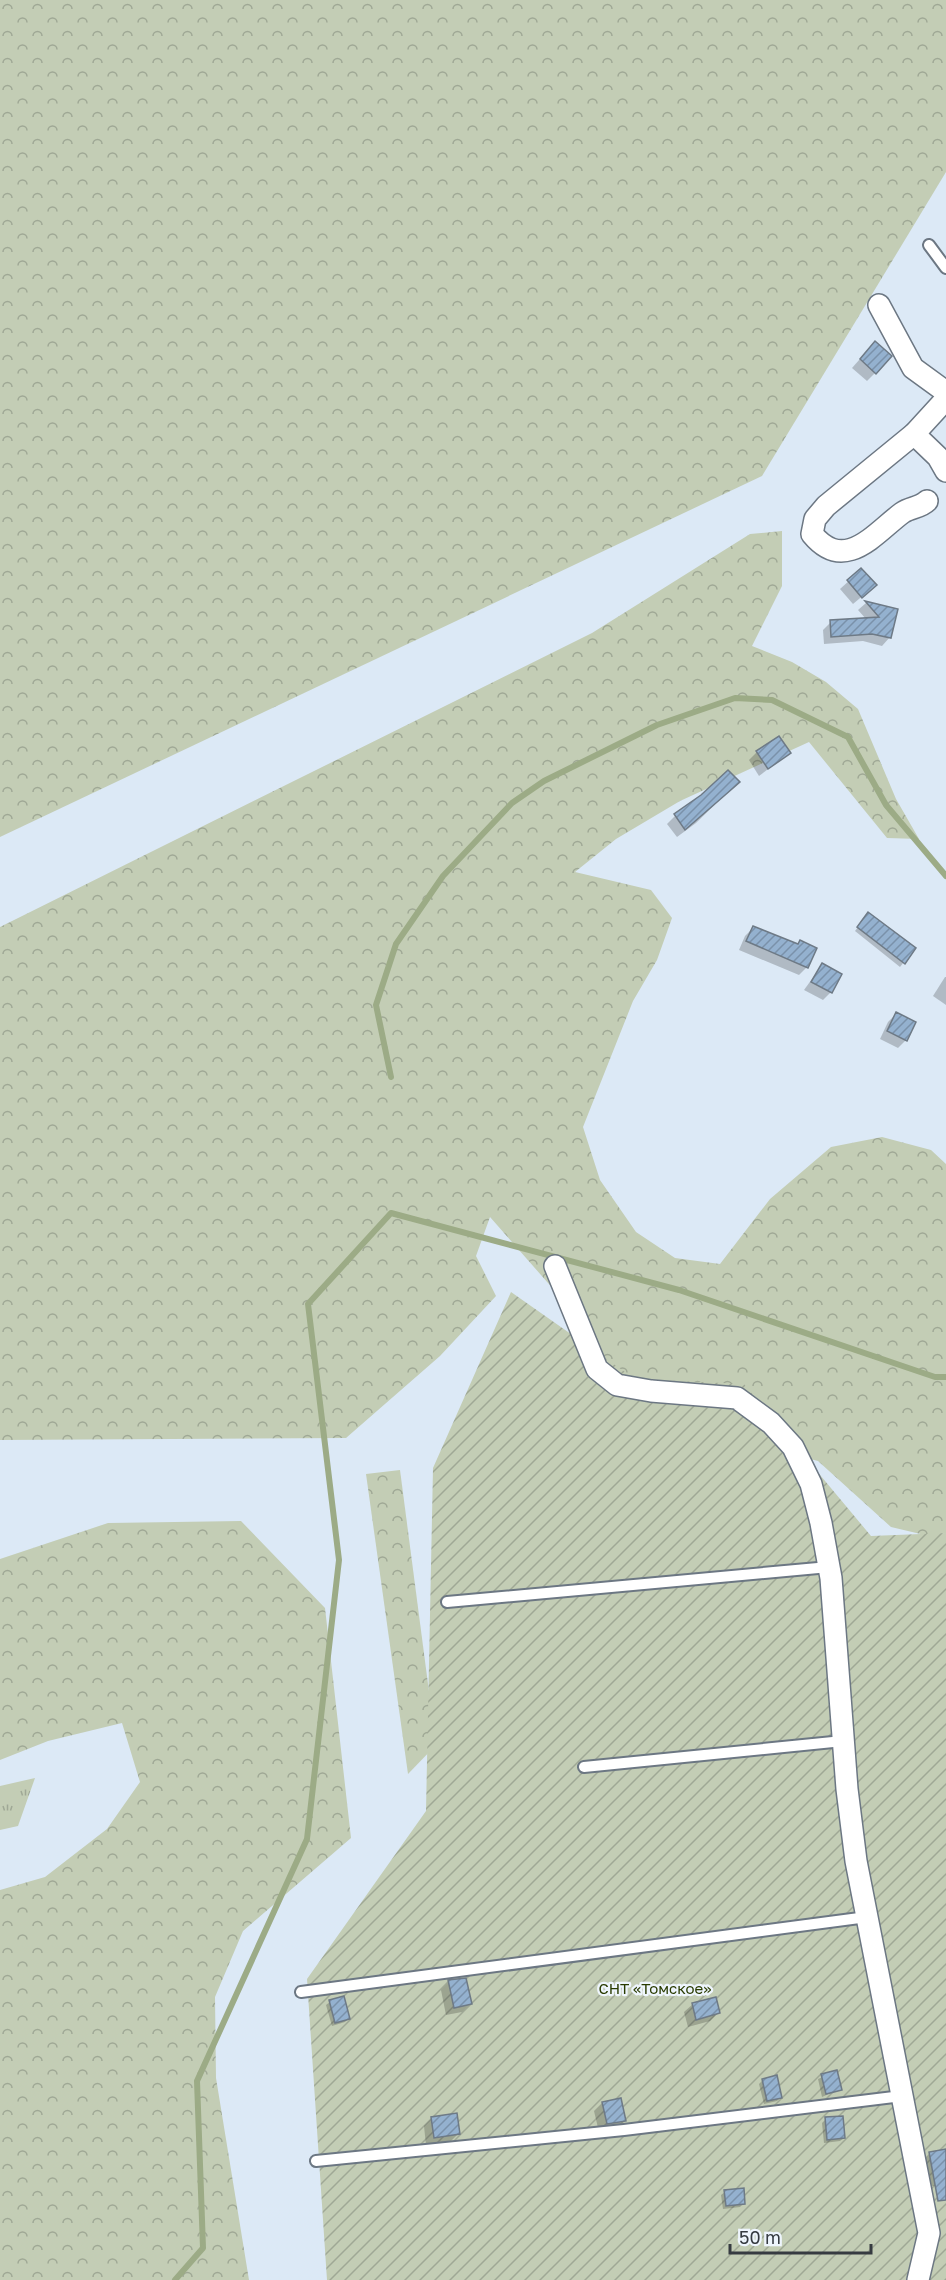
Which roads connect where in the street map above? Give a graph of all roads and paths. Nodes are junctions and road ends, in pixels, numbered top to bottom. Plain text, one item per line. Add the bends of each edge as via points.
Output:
1 (929, 245) dead end
2 (946, 268) edge
3 (879, 305) dead end
4 (946, 392) edge
5 (946, 399) edge
6 (914, 434) junction
7 (946, 471) edge
8 (927, 501) dead end
9 (555, 1266) dead end
10 (829, 1567) junction
11 (447, 1602) dead end
12 (843, 1741) junction
13 (584, 1767) dead end
14 (867, 1917) junction
15 (301, 1992) dead end
16 (902, 2096) junction
17 (316, 2161) dead end
18 (918, 2280) edge

1 - 2 lane
3 - 4 street via 913,368
5 - 6 street
6 - 7 street via 938,457
6 - 8 street via 826,506 816,519 812,534 837,552 851,549 873,540 904,511 921,507
9 - 10 street via 597,1369 617,1385 737,1398 771,1423 794,1447 811,1484
10 - 11 lane
10 - 12 street
12 - 13 lane
12 - 14 street via 855,1862
14 - 15 lane
14 - 16 street
16 - 17 lane via 624,2130
16 - 18 street via 929,2233

